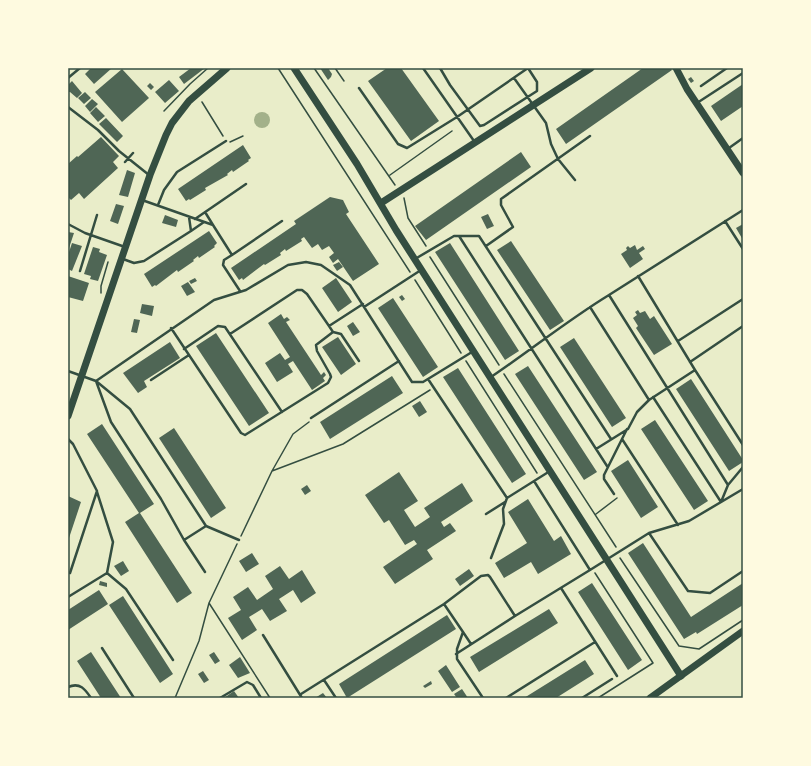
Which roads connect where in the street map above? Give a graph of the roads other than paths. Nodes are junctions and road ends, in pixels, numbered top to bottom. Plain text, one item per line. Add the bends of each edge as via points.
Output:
1 (80, 68) edge
2 (227, 68) edge
3 (294, 68) edge
4 (423, 68) edge
5 (440, 68) edge
6 (528, 68) edge
7 (590, 68) edge
8 (676, 68) edge
9 (727, 68) edge
10 (743, 72) edge
11 (68, 78) edge
12 (514, 78) junction
13 (701, 86) dead end
14 (359, 88) dead end
15 (526, 97) junction
16 (697, 104) junction
17 (534, 106) junction
18 (68, 107) edge
19 (467, 110) junction
20 (457, 117) junction
21 (93, 126) junction
22 (90, 129) dead end
23 (590, 136) dead end
24 (743, 138) edge
25 (226, 141) road end
26 (476, 143) junction
27 (727, 149) junction
28 (133, 153) dead end
29 (128, 159) junction
30 (558, 159) junction
31 (125, 162) dead end
32 (743, 173) edge
33 (150, 175) junction
34 (575, 180) dead end
35 (246, 184) dead end
36 (142, 200) junction
37 (381, 203) junction
38 (158, 205) junction
39 (743, 210) edge
40 (205, 212) junction
41 (97, 215) dead end
42 (190, 217) junction
43 (195, 219) junction
44 (282, 221) dead end
45 (725, 221) junction
46 (204, 222) junction
47 (68, 224) edge
48 (213, 225) junction
49 (191, 230) junction
50 (91, 235) junction
51 (459, 236) junction
52 (486, 246) junction
53 (125, 247) junction
54 (743, 249) edge
55 (232, 255) junction
56 (122, 258) junction
57 (415, 259) junction
58 (422, 269) junction
59 (80, 271) dead end
60 (638, 276) junction
61 (240, 292) junction
62 (609, 295) junction
63 (743, 299) edge
64 (363, 306) junction
65 (590, 307) junction
66 (328, 326) junction
67 (742, 327) edge
68 (171, 328) junction
69 (333, 332) junction
70 (230, 334) junction
71 (546, 338) junction
72 (678, 341) junction
73 (184, 349) junction
74 (532, 349) junction
75 (474, 350) junction
76 (189, 355) junction
77 (359, 361) dead end
78 (399, 361) junction
79 (690, 362) junction
80 (695, 370) junction
81 (68, 371) edge
82 (82, 376) junction
83 (491, 377) junction
84 (428, 379) junction
85 (151, 380) dead end
86 (96, 381) junction
87 (667, 388) junction
88 (653, 397) junction
89 (648, 400) junction
90 (70, 404) edge
91 (282, 412) junction
92 (68, 416) edge
93 (312, 418) road end
94 (628, 429) junction
95 (68, 439) edge
96 (611, 439) junction
97 (622, 439) junction
98 (743, 444) edge
99 (596, 449) junction
100 (607, 466) junction
101 (743, 467) edge
102 (551, 471) junction
103 (534, 481) junction
104 (728, 485) junction
105 (743, 489) edge
106 (97, 491) junction
107 (614, 494) road end
108 (507, 498) junction
109 (505, 502) junction
110 (721, 502) junction
111 (486, 514) dead end
112 (678, 525) junction
113 (206, 526) junction
114 (649, 533) junction
115 (184, 540) junction
116 (239, 540) road end
117 (490, 558) dead end
118 (607, 559) junction
119 (591, 569) junction
120 (205, 572) dead end
121 (743, 572) edge
122 (107, 573) junction
123 (70, 574) dead end
124 (561, 588) junction
125 (68, 597) edge
126 (444, 604) junction
127 (515, 616) junction
128 (743, 631) edge
129 (463, 632) junction
130 (263, 635) dead end
131 (595, 642) junction
132 (471, 644) junction
133 (102, 648) dead end
134 (456, 654) junction
135 (173, 660) dead end
136 (617, 676) dead end
137 (681, 676) junction
138 (612, 679) dead end
139 (324, 680) junction
140 (68, 686) edge
141 (301, 694) junction
142 (90, 698) edge
143 (134, 698) edge
144 (220, 698) edge
145 (261, 698) edge
146 (302, 698) edge
147 (336, 698) edge
148 (482, 698) edge
149 (506, 698) edge
150 (582, 698) edge
151 (650, 698) edge

1 - 11 lane
2 - 33 street via 198,91 180,112 166,135
3 - 37 street
4 - 20 lane
5 - 19 lane
6 - 12 lane
6 - 15 lane via 538,85 537,91
7 - 17 street
8 - 16 street
9 - 13 lane
10 - 16 lane
12 - 15 lane
12 - 19 lane
14 - 20 lane via 398,144 403,147 410,147
15 - 17 lane
15 - 19 lane via 482,126 478,125
16 - 27 street
17 - 26 street
17 - 30 lane via 546,123
18 - 21 lane
19 - 20 lane
20 - 26 lane
21 - 22 lane
21 - 29 lane
23 - 30 lane
24 - 27 lane
25 - 38 lane via 177,172 164,190
26 - 37 street
27 - 32 street
28 - 29 lane
29 - 31 lane
29 - 33 lane
30 - 34 lane
30 - 52 lane via 501,199 501,205 513,227
33 - 36 street
35 - 40 lane
36 - 38 lane
36 - 53 street
37 - 57 street
38 - 42 lane
39 - 45 lane
40 - 43 lane
40 - 48 lane
41 - 50 lane
42 - 43 lane
42 - 49 lane
43 - 46 lane
44 - 55 lane
45 - 54 lane
45 - 60 lane
46 - 48 lane
46 - 49 lane
47 - 50 lane
48 - 55 lane
49 - 56 lane via 144,261 134,263
50 - 53 lane
50 - 59 lane
51 - 52 lane via 480,236
51 - 57 lane via 450,238
51 - 74 lane
52 - 71 lane
53 - 56 street
55 - 61 lane via 224,260 223,265
56 - 82 street
57 - 58 street
58 - 64 lane
58 - 75 street
60 - 62 lane
60 - 72 lane
61 - 64 lane via 282,268 306,262 321,265 344,280
61 - 68 lane via 214,300
62 - 65 lane
62 - 87 lane
63 - 72 lane
64 - 66 lane
64 - 78 lane
65 - 71 lane
65 - 89 lane
66 - 69 lane
66 - 70 lane via 307,294 297,290
67 - 79 lane
68 - 73 lane
68 - 86 lane
69 - 77 lane via 341,334
69 - 91 lane via 316,345 330,374 330,380
70 - 73 lane via 220,325
70 - 91 lane
71 - 74 lane
71 - 96 lane
72 - 79 lane
73 - 76 lane
74 - 83 lane
74 - 99 lane
75 - 83 street
75 - 84 lane
76 - 85 lane
76 - 91 lane via 243,434 250,433
78 - 84 lane via 412,382 419,383
78 - 93 lane
79 - 80 lane
80 - 87 lane
80 - 98 lane
81 - 82 lane
82 - 86 lane
82 - 90 street
83 - 102 street
84 - 108 lane
86 - 113 lane via 130,410
86 - 115 lane via 112,422
87 - 88 lane
87 - 104 lane
88 - 89 lane
88 - 110 lane
89 - 94 lane via 637,412
90 - 92 street
94 - 96 lane
94 - 97 lane
95 - 106 lane
96 - 99 lane
97 - 100 lane
97 - 112 lane
99 - 100 lane
100 - 107 lane via 604,477
101 - 104 lane
102 - 103 lane
102 - 118 street
103 - 108 lane
103 - 119 lane
104 - 110 lane
105 - 110 lane
106 - 122 lane via 113,542
106 - 123 lane
108 - 109 lane
109 - 111 lane
109 - 117 lane via 504,524
110 - 112 lane via 698,517
112 - 114 lane
113 - 115 lane
113 - 116 lane
114 - 118 lane
114 - 121 lane via 688,591 710,593
115 - 120 lane
118 - 119 lane
118 - 137 street
119 - 124 lane
122 - 125 lane
122 - 135 lane via 126,589
124 - 127 lane
124 - 131 lane
126 - 127 lane via 481,576 488,575
126 - 129 lane
126 - 139 lane
127 - 132 lane
128 - 137 street
129 - 132 lane
129 - 134 lane
130 - 141 lane
131 - 136 lane
131 - 149 lane
132 - 134 lane
133 - 143 lane
134 - 148 lane
137 - 151 street
138 - 150 lane
139 - 141 lane
139 - 147 lane
140 - 142 lane via 80,686
141 - 146 lane
144 - 145 lane via 247,682

